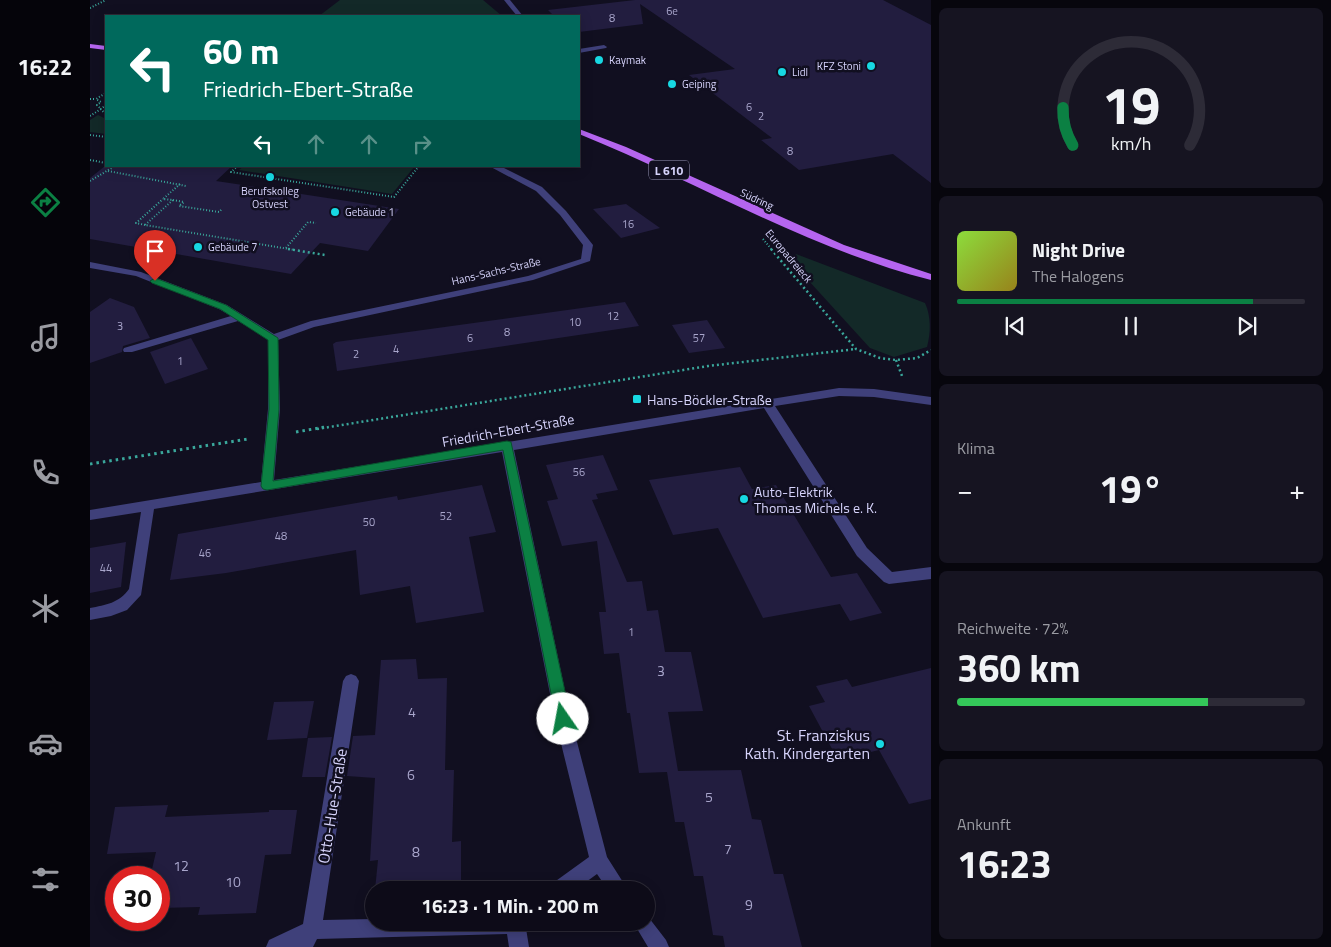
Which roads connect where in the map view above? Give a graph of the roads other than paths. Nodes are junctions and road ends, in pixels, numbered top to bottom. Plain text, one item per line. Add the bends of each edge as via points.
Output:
1 (507, 0) edge
2 (519, 15) edge
3 (90, 46) edge
4 (604, 47) dead end
5 (105, 48) edge
6 (580, 50) edge
7 (580, 131) edge
8 (494, 167) edge
9 (90, 265) edge
10 (931, 277) edge
11 (239, 317) junction
12 (273, 338) junction
13 (128, 350) dead end
14 (931, 401) edge
15 (767, 403) junction
16 (507, 445) junction
17 (267, 486) junction
18 (148, 506) junction
19 (90, 515) edge
20 (931, 573) edge
21 (90, 614) edge
22 (351, 681) dead end
23 (599, 861) junction
24 (572, 881) edge
25 (613, 881) edge
26 (365, 928) edge
27 (312, 930) junction
28 (516, 931) edge
29 (648, 931) edge
30 (276, 947) edge
31 (302, 947) edge
32 (519, 947) edge
33 (659, 947) edge

1 - 2 street
3 - 5 main road
4 - 6 street
7 - 10 main road, Südring / L 610 via 792,228 848,251
8 - 12 street, Hans-Sachs-Straße via 539,189 564,213 588,245 585,261 530,278 311,324
9 - 11 street via 138,274 223,307
11 - 12 street
11 - 13 street
12 - 17 street via 274,409
14 - 15 street, Friedrich-Ebert-Straße via 839,392
15 - 16 street, Friedrich-Ebert-Straße
15 - 20 street via 862,552 889,578
16 - 17 street, Friedrich-Ebert-Straße
16 - 23 street via 563,719
17 - 18 street, Friedrich-Ebert-Straße
18 - 19 street, Friedrich-Ebert-Straße
18 - 21 street via 136,591 128,603 116,610
22 - 27 street, Otto-Hue-Straße
23 - 24 street
23 - 25 street
26 - 27 street
27 - 30 street
27 - 31 street, Otto-Hue-Straße
28 - 32 street
29 - 33 street

